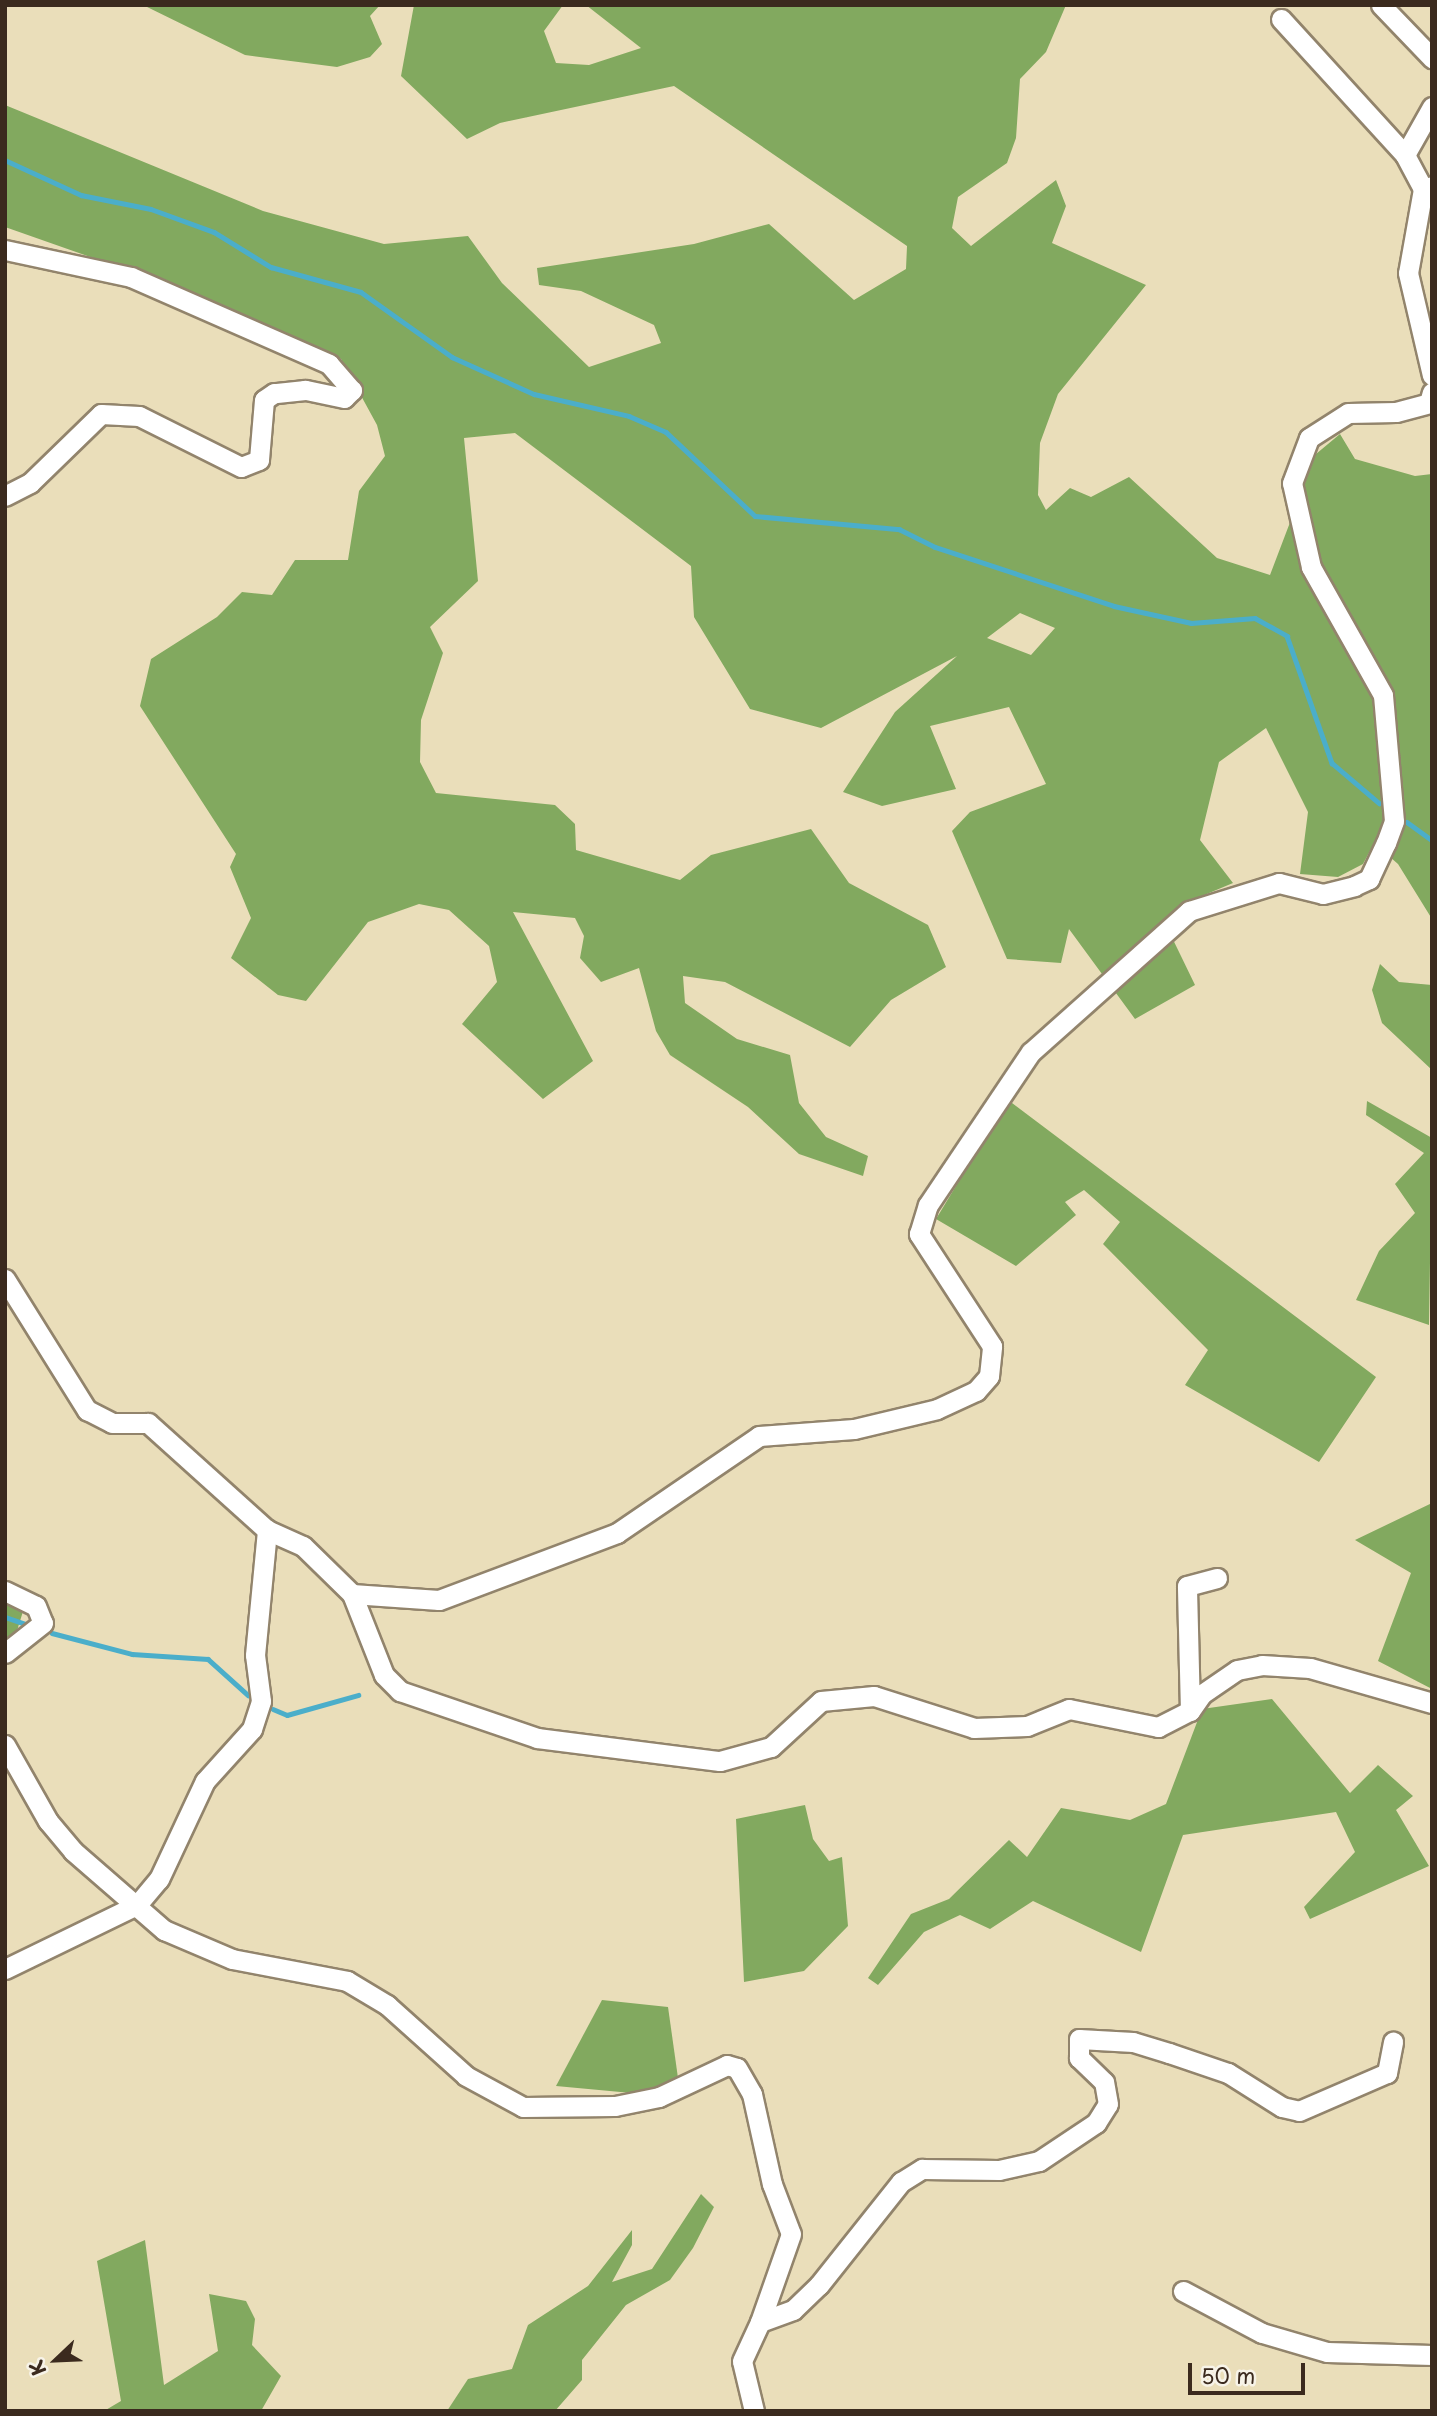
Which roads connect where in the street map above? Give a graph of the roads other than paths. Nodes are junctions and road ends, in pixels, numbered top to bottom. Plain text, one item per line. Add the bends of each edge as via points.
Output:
1 (1381, 5) edge
2 (1281, 19) dead end
3 (1432, 58) edge
4 (1432, 107) edge
5 (1405, 155) junction
6 (1427, 188) edge
7 (5, 250) edge
8 (1432, 375) edge
9 (1432, 392) edge
10 (5, 496) edge
11 (5, 1279) edge
12 (267, 1530) junction
13 (1217, 1578) dead end
14 (5, 1591) edge
15 (352, 1594) junction
16 (5, 1653) edge
17 (1432, 1703) edge
18 (1190, 1711) junction
19 (5, 1745) edge
20 (137, 1905) junction
21 (5, 1969) edge
22 (1393, 2042) dead end
23 (1183, 2291) dead end
24 (760, 2322) junction
25 (1432, 2355) edge
26 (754, 2411) edge

1 - 3 street
2 - 5 street
4 - 5 street
5 - 6 street
6 - 8 street via 1408,273
7 - 10 street via 131,277 329,363 352,390 344,398 305,390 274,393 264,400 259,460 241,467 139,416 102,414 30,483
9 - 15 street via 1429,403 1396,412 1348,413 1308,438 1293,483 1311,566 1383,695 1394,821 1386,844 1368,880 1354,886 1323,894 1279,883 1189,911 1031,1052 928,1205 919,1234 992,1346 989,1376 976,1391 937,1409 854,1429 759,1436 617,1533 439,1600
11 - 12 street via 87,1410 112,1423 148,1423
12 - 15 street via 303,1546
12 - 20 street via 254,1655 261,1701 252,1729 205,1782 159,1879
13 - 18 street via 1187,1586
14 - 16 street via 36,1606 43,1623
15 - 18 street via 384,1675 400,1691 537,1738 720,1761 771,1747 821,1700 874,1696 974,1728 1003,1729 1069,1709 1147,1727
17 - 18 street via 1310,1668 1262,1665 1237,1670
19 - 20 street via 48,1822
20 - 21 street
20 - 24 street via 164,1930 232,1959 316,1973 365,1990 466,2076 523,2107 615,2106 659,2097 727,2065 737,2068 752,2094 772,2184 791,2234
22 - 24 street via 1387,2073 1299,2110 1282,2107 1228,2073 1169,2053 1133,2042 1079,2039 1079,2058 1106,2093 1108,2104 1096,2123 1039,2161 999,2170 922,2169 887,2198 793,2310
23 - 25 street via 1262,2333 1328,2352
24 - 26 street via 742,2361

